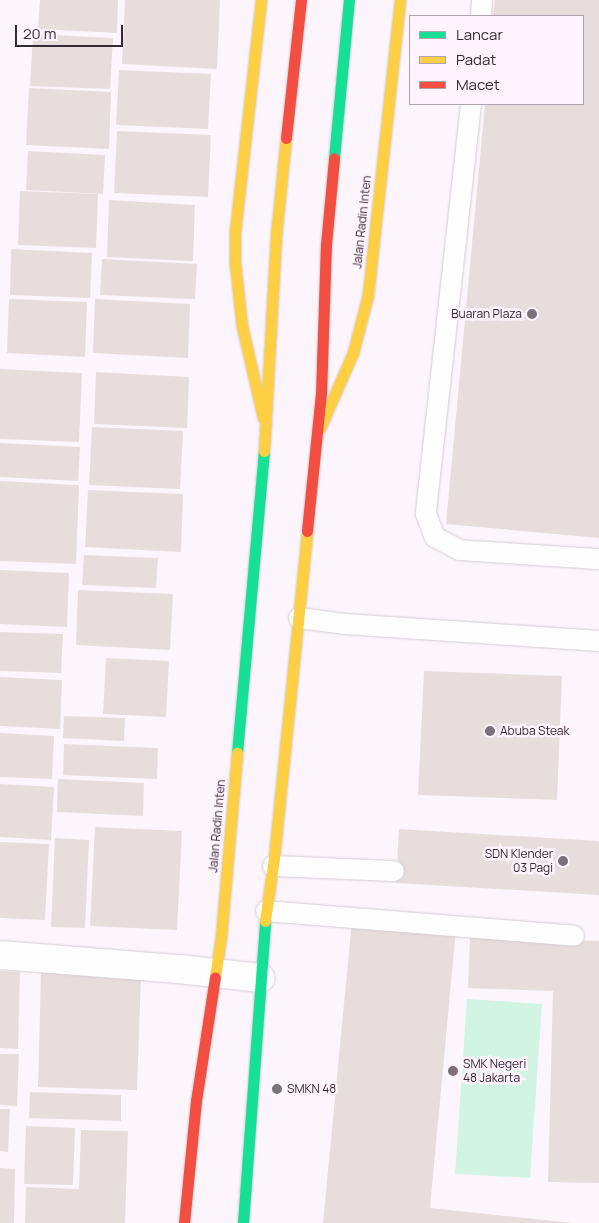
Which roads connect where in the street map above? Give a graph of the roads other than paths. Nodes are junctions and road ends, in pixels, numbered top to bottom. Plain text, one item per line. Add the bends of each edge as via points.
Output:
1 (261, 0) edge
2 (301, 0) edge
3 (349, 0) edge
4 (400, 0) edge
5 (482, 0) edge
6 (480, 15) edge
7 (471, 105) edge
8 (266, 429) junction
9 (315, 438) junction
10 (599, 559) edge
11 (299, 618) junction
12 (599, 641) edge
13 (273, 866) junction
14 (394, 871) dead end
15 (266, 911) junction
16 (574, 936) dead end
17 (0, 955) edge
18 (216, 974) junction
19 (261, 978) junction
20 (184, 1223) edge
21 (243, 1223) edge

1 - 8 main road, Jalan Radin Inten via 235,232 235,263 242,326
2 - 8 main road, Jalan Radin Inten via 276,236
3 - 9 main road, Jalan Radin Inten via 326,245 321,394
4 - 9 main road, Jalan Radin Inten via 368,295 353,353
5 - 6 lane
7 - 10 lane via 426,514 435,537 460,550
8 - 18 main road, Jalan Radin Inten
9 - 11 main road, Jalan Radin Inten
11 - 12 lane
11 - 13 main road, Jalan Radin Inten
13 - 14 lane
13 - 15 main road, Jalan Radin Inten
15 - 16 lane
15 - 19 main road, Jalan Radin Inten
17 - 18 street
18 - 19 street
18 - 20 main road, Jalan Radin Inten via 196,1101
19 - 21 main road, Jalan Radin Inten

